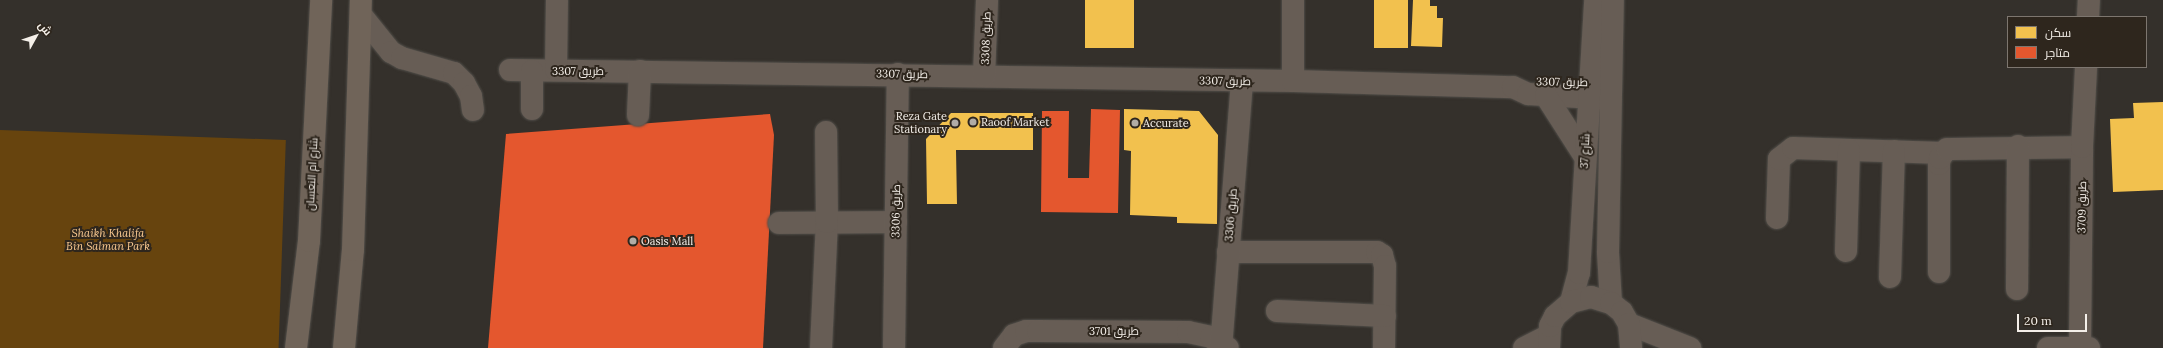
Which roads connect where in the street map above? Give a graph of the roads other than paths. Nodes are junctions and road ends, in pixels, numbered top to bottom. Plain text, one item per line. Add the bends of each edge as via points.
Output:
1 (321, 0) edge
2 (557, 0) edge
3 (987, 0) edge
4 (1293, 0) edge
5 (1595, 0) edge
6 (1613, 0) edge
7 (2089, 0) edge
8 (361, 8) edge
9 (2088, 16) edge
10 (2086, 68) edge
11 (510, 70) dead end
12 (556, 70) junction
13 (532, 71) junction
14 (640, 71) junction
15 (898, 74) junction
16 (984, 76) junction
17 (1293, 81) junction
18 (1242, 82) junction
19 (1513, 87) junction
20 (1589, 90) junction
21 (1612, 91) junction
22 (1546, 96) junction
23 (532, 109) dead end
24 (474, 110) dead end
25 (638, 115) dead end
26 (826, 132) dead end
27 (2018, 146) junction
28 (2082, 148) junction
29 (1850, 150) junction
30 (1894, 151) junction
31 (1943, 153) junction
32 (1585, 157) junction
33 (1777, 218) dead end
34 (827, 222) junction
35 (896, 222) junction
36 (779, 223) dead end
37 (1846, 251) dead end
38 (1228, 252) junction
39 (1939, 272) dead end
40 (1890, 277) dead end
41 (2017, 289) dead end
42 (1571, 302) junction
43 (1611, 303) junction
44 (1277, 310) dead end
45 (1385, 316) junction
46 (1630, 324) junction
47 (1549, 342) edge
48 (1224, 346) edge
49 (296, 348) edge
50 (344, 348) edge
51 (821, 348) edge
52 (894, 348) edge
53 (1004, 348) edge
54 (1384, 348) edge
55 (1524, 348) edge
56 (1631, 348) edge
57 (1690, 348) edge
58 (2048, 348) edge
59 (2085, 348) edge

1 - 49 main road, شارع ام النعسان via 309,241
2 - 12 street
3 - 16 street, طريق 3308
4 - 17 street
5 - 20 street, شارع 37
6 - 21 street
7 - 9 street
8 - 24 street via 386,47 402,58 454,73 464,83 471,96
8 - 50 main road via 352,250
10 - 28 street, طريق 3709
11 - 13 street, طريق 3307
12 - 13 street, طريق 3307
12 - 14 street, طريق 3307
13 - 23 street
14 - 15 street, طريق 3307
14 - 25 street
15 - 16 street, طريق 3307
15 - 35 street, طريق 3306
16 - 18 street, طريق 3307
17 - 18 street, طريق 3307
17 - 19 street, طريق 3307
18 - 38 street, طريق 3306
19 - 20 street, طريق 3307 via 1534,81
19 - 22 street, طريق 3307 via 1528,94
20 - 21 street, طريق 3307
20 - 22 street, طريق 3307
20 - 32 street, شارع 37
21 - 43 street via 1608,252
22 - 32 street
26 - 34 street
27 - 28 street
27 - 31 street via 1952,147
27 - 41 street
28 - 59 street, طريق 3709
29 - 30 street
29 - 33 street via 1793,148 1784,153 1779,159
29 - 37 street
30 - 31 street
30 - 40 street
31 - 39 street via 1939,164
32 - 42 street, شارع 37 via 1579,273
34 - 35 street
34 - 36 street
34 - 51 street
35 - 52 street, طريق 3306
38 - 45 street via 1376,252 1385,260
38 - 48 street, طريق 3306
42 - 43 street via 1591,298
42 - 47 street via 1555,316
43 - 46 street via 1622,312
44 - 45 street
45 - 54 street
46 - 56 street
46 - 57 street
47 - 55 street
48 - 53 street, طريق 3701 via 1200,334 1188,332 1026,331 1014,335
58 - 59 street

